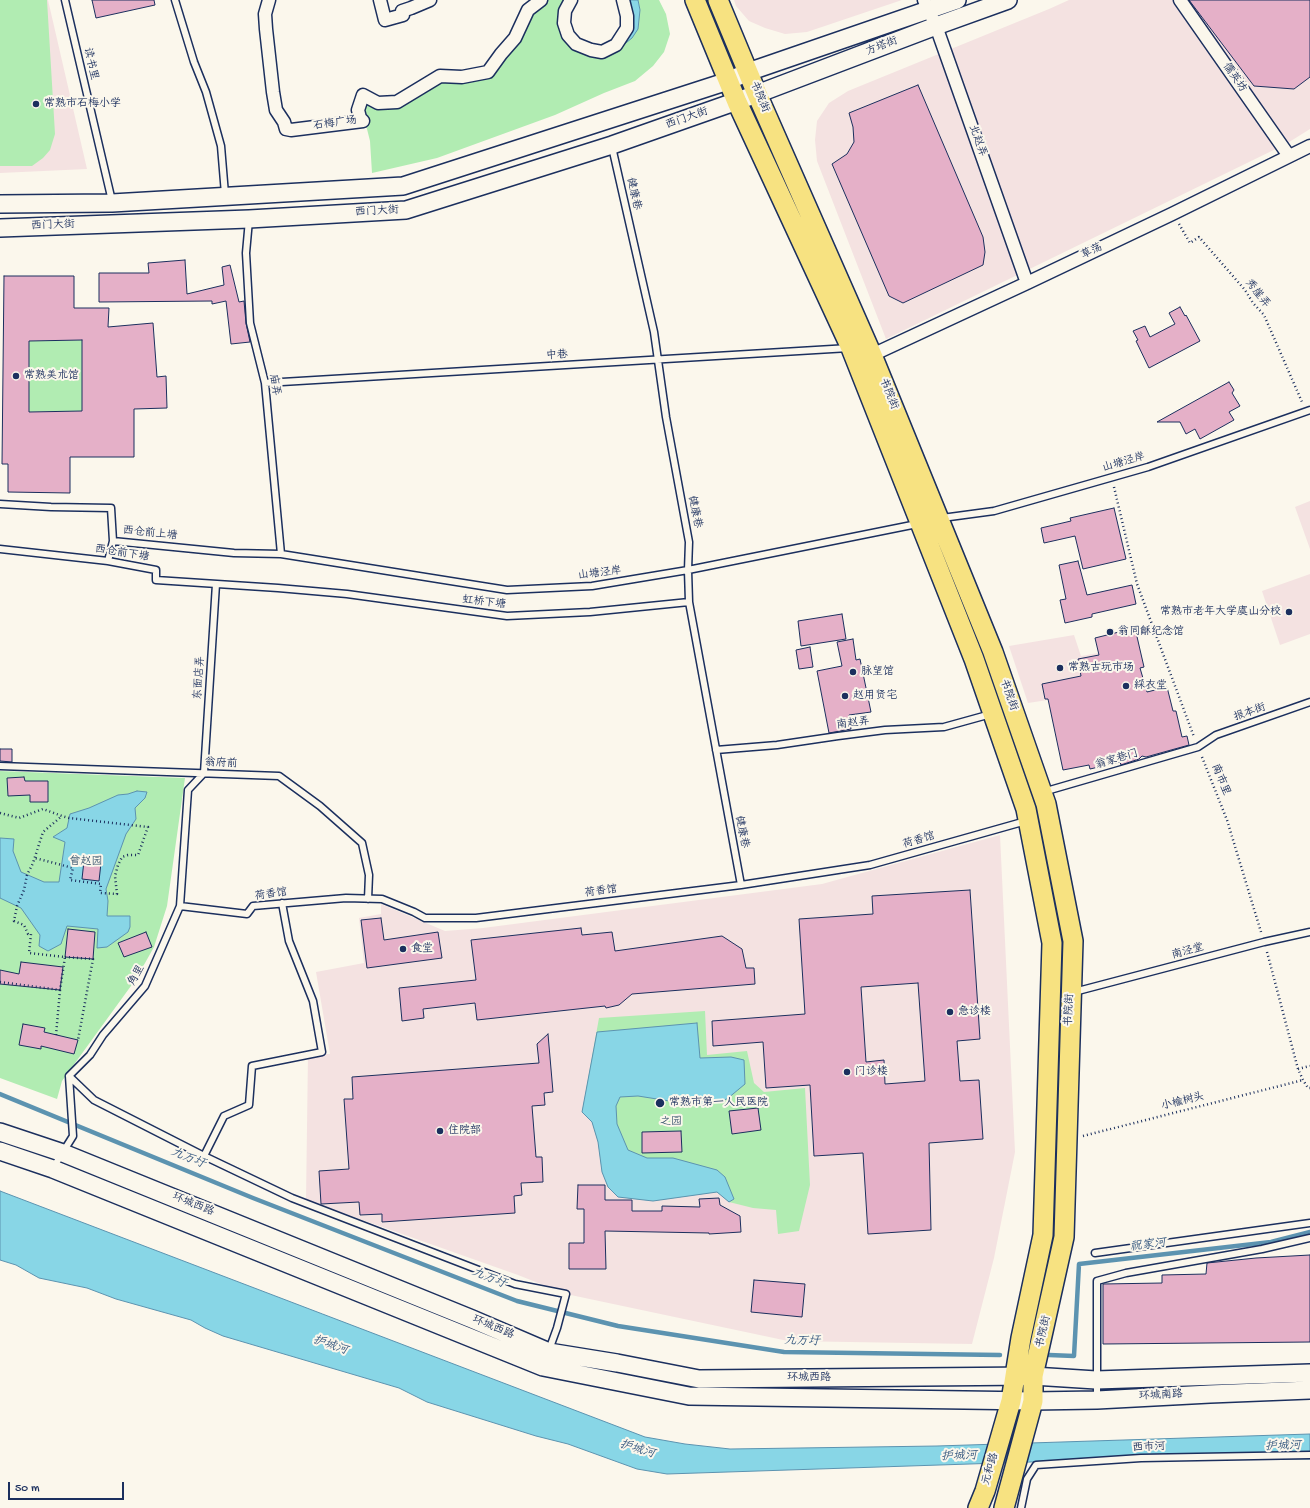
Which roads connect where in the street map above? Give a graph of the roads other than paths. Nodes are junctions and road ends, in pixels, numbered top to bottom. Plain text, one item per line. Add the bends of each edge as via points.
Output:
1 (65, 0) edge
2 (175, 0) edge
3 (269, 0) edge
4 (380, 0) edge
5 (430, 0) edge
6 (541, 0) edge
7 (571, 0) edge
8 (623, 0) edge
9 (695, 0) edge
10 (718, 0) edge
11 (957, 0) edge
12 (1008, 0) edge
13 (1180, 0) edge
14 (927, 5) edge
15 (936, 26) junction
16 (748, 72) junction
17 (728, 81) junction
18 (757, 94) junction
19 (737, 102) junction
20 (612, 145) junction
21 (1310, 146) edge
22 (1289, 156) junction
23 (226, 196) junction
24 (112, 203) junction
25 (0, 204) edge
26 (249, 219) junction
27 (0, 228) edge
28 (1027, 283) junction
29 (850, 348) junction
30 (872, 355) junction
31 (658, 360) junction
32 (265, 383) junction
33 (1308, 411) edge
34 (0, 504) edge
35 (938, 518) junction
36 (919, 524) junction
37 (113, 541) junction
38 (0, 549) edge
39 (281, 554) junction
40 (108, 562) junction
41 (688, 570) junction
42 (216, 584) junction
43 (278, 588) joint
44 (689, 602) junction
45 (1310, 702) edge
46 (993, 714) junction
47 (1198, 747) joint
48 (716, 750) junction
49 (0, 766) edge
50 (204, 773) junction
51 (1042, 792) junction
52 (1028, 821) junction
53 (741, 885) junction
54 (368, 899) junction
55 (282, 903) junction
56 (180, 906) junction
57 (1310, 932) edge
58 (1071, 993) junction
59 (69, 1076) junction
60 (0, 1132) edge
61 (0, 1151) edge
62 (63, 1153) junction
63 (204, 1156) junction
64 (53, 1169) junction
65 (1310, 1223) edge
66 (1310, 1238) edge
67 (1095, 1253) dead end
68 (546, 1360) junction
69 (1310, 1373) edge
70 (1024, 1376) junction
71 (1096, 1380) junction
72 (1310, 1390) edge
73 (1097, 1400) junction
74 (1012, 1401) junction
75 (1033, 1401) junction
76 (1003, 1430) joint
77 (1310, 1455) edge
78 (981, 1500) edge
79 (1011, 1504) edge

1 - 24 lane, 读书里
2 - 23 lane via 221,146
3 - 6 street, 石梅广场 via 265,14 276,110 286,129 291,130 363,121 358,110 363,95 378,103 397,102 440,76 462,77 488,72 515,38 528,10
4 - 5 street via 385,20 403,15 402,11
7 - 8 street via 564,23 568,35 576,44 602,52 616,44 626,28 627,16
9 - 17 main road, 书院街
10 - 16 main road, 书院街
11 - 14 main road, 方塔街
12 - 15 main road, 方塔街
13 - 22 street, 儒英坊
14 - 15 street, 北赵弄
14 - 16 main road, 方塔街
15 - 18 main road, 方塔街
15 - 28 street, 北赵弄
16 - 17 main road, 方塔街
16 - 18 main road, 书院街
17 - 19 main road, 书院街
17 - 23 main road, 西门大街 via 403,186
18 - 19 main road, 方塔街
18 - 30 main road, 书院街
19 - 20 main road, 西门大街
19 - 29 main road, 书院街
20 - 26 main road, 西门大街 via 406,210
20 - 31 lane, 健康巷
21 - 22 street, 草荡
22 - 28 street, 草荡
23 - 24 main road, 西门大街
24 - 25 main road, 西门大街
26 - 27 main road, 西门大街
26 - 32 lane, 庙弄 via 246,253 250,323
28 - 30 street, 草荡
29 - 31 lane, 中巷
29 - 36 main road, 书院街
30 - 35 main road, 书院街
31 - 32 lane, 中巷
31 - 41 lane, 健康巷 via 689,542
32 - 39 lane, 庙弄
33 - 35 lane, 山塘泾岸 via 1148,467 994,511
34 - 37 lane, 西仓前上塘 via 111,508
35 - 51 main road, 书院街 via 993,652
36 - 41 lane, 山塘泾岸
36 - 46 main road, 书院街 via 974,659
37 - 39 lane, 西仓前上塘 via 234,553
37 - 40 lane
38 - 40 lane, 西仓前下塘
39 - 41 lane, 山塘泾岸 via 507,590 592,586
40 - 42 lane, 西仓前下塘 via 156,570 156,580
41 - 44 lane, 健康巷
42 - 43 lane, 西仓前下塘
42 - 50 lane, 东面店弄
43 - 44 lane, 虹桥下塘 via 347,594 507,616 590,612
44 - 48 lane, 健康巷
45 - 47 lane, 报本街 via 1216,735
46 - 48 lane, 南赵弄 via 944,727 877,731 777,745
46 - 52 main road, 书院街
47 - 51 lane, 翁家巷门
48 - 53 lane, 健康巷
49 - 50 lane, 翁府前
50 - 54 lane, 翁府前 via 279,776 320,806 362,843 369,874
50 - 56 lane, 角里 via 188,790
51 - 58 main road, 书院街 via 1073,941
52 - 53 lane, 荷香馆 via 870,865
52 - 70 main road, 书院街 via 1052,943 1043,1235 1021,1338
53 - 54 lane, 荷香馆 via 476,918 425,918 382,899
54 - 55 lane, 荷香馆 via 346,898
55 - 56 lane, 荷香馆 via 253,906 247,914
55 - 63 lane via 289,941 313,1001 322,1052 252,1066 249,1105 224,1116
56 - 59 lane, 角里 via 145,986 103,1035 90,1055
57 - 58 lane, 南泾堂
58 - 70 main road, 书院街 via 1064,1237
59 - 62 lane via 73,1136
59 - 63 lane via 94,1100
60 - 62 main road, 环城西路
61 - 64 main road, 环城西路
62 - 64 lane
62 - 68 main road, 环城西路 via 472,1319
63 - 68 lane via 292,1198 515,1284 566,1294
64 - 68 main road, 环城西路
65 - 67 lane
66 - 71 lane via 1126,1273 1097,1281
68 - 70 main road, 环城西路 via 617,1363 699,1379
68 - 74 main road, 环城西路 via 689,1396
69 - 71 main road, 环城南路
70 - 71 main road, 环城南路
70 - 74 main road, 书院街
70 - 75 main road, 书院街
71 - 73 lane
72 - 73 main road, 环城南路
73 - 75 main road, 环城南路
74 - 75 main road, 环城南路
74 - 76 main road, 书院街
75 - 79 main road, 书院街 via 1023,1434
76 - 78 main road, 元和路
77 - 79 lane, 西市河 via 1141,1458 1036,1466

